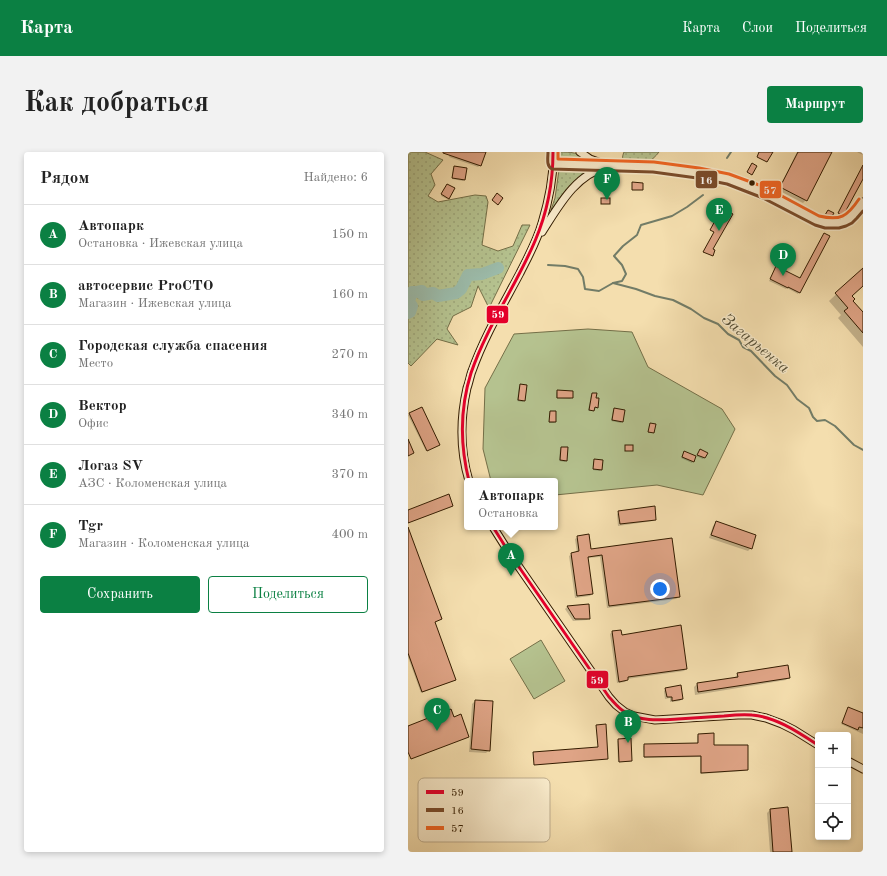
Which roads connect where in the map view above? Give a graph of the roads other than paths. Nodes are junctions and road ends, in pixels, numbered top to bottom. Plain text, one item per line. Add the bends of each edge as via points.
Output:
1 (553, 152) edge
2 (580, 152) edge
3 (553, 164) junction
4 (617, 166) junction
5 (863, 202) edge
6 (535, 242) junction
7 (468, 478) edge
8 (495, 530) edge
9 (815, 743) edge
10 (851, 763) edge
11 (863, 769) edge

1 - 3 street
2 - 4 street via 600,163
3 - 4 street
3 - 6 street via 552,184
4 - 5 street via 652,167 728,179 759,190 826,223 848,220 857,213
4 - 6 street via 599,169 577,184
6 - 7 street via 471,372 462,428 463,453
8 - 9 street via 609,697 625,712 655,720 752,715 782,724
10 - 11 street

